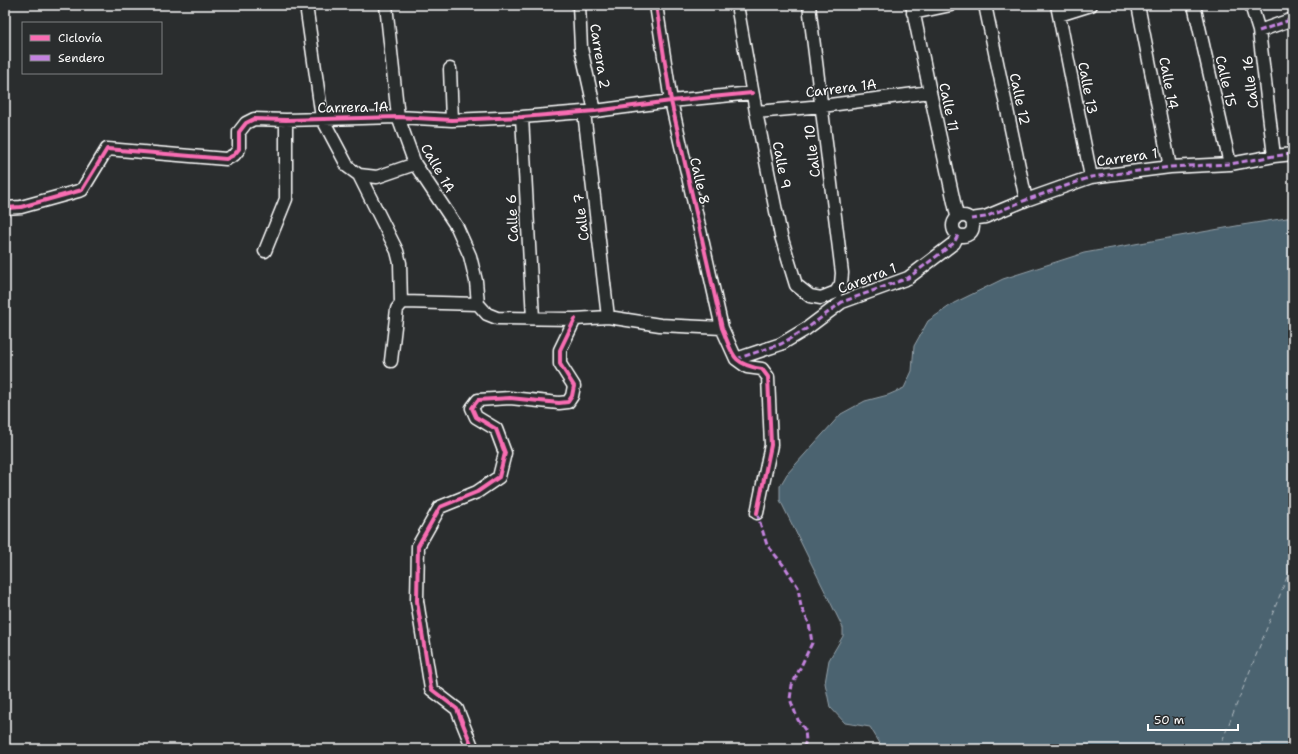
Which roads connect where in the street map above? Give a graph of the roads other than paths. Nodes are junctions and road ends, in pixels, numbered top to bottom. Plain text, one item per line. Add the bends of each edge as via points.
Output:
1 (306, 5) edge
2 (386, 5) edge
3 (579, 5) edge
4 (656, 5) edge
5 (737, 5) edge
6 (809, 5) edge
7 (951, 5) edge
8 (985, 5) edge
9 (1091, 5) edge
10 (1138, 5) edge
11 (1194, 5) edge
12 (1251, 5) edge
13 (913, 9) edge
14 (1058, 10) edge
15 (1293, 19) edge
16 (1259, 31) junction
17 (450, 69) dead end
18 (930, 92) junction
19 (752, 93) junction
20 (671, 101) junction
21 (822, 106) junction
22 (589, 112) junction
23 (756, 112) junction
24 (398, 117) junction
25 (522, 117) junction
26 (322, 118) junction
27 (286, 120) junction
28 (452, 120) junction
29 (1293, 154) edge
30 (1274, 156) junction
31 (415, 164) junction
32 (1230, 164) junction
33 (1170, 167) junction
34 (359, 175) junction
35 (1091, 177) junction
36 (1026, 200) junction
37 (5, 208) edge
38 (958, 216) junction
39 (971, 219) junction
40 (958, 235) junction
41 (265, 251) dead end
42 (836, 292) joint
43 (400, 304) junction
44 (478, 304) junction
45 (608, 317) junction
46 (533, 318) junction
47 (575, 319) junction
48 (722, 328) junction
49 (736, 359) junction
50 (391, 361) dead end
51 (757, 513) dead end
52 (473, 749) edge

1 - 26 street, Carrera 1A
2 - 24 street, Calle 1A
3 - 22 street, Carrera 2 via 581,48
4 - 20 street, Calle 8
5 - 19 street, Calle 9
6 - 21 street, Calle 10
7 - 13 street
8 - 36 street, Calle 12
9 - 14 street
10 - 33 street, Calle 14
11 - 32 street, Calle 15
12 - 16 street, Calle 16
13 - 18 street, Calle 11
14 - 35 street, Calle 13
15 - 16 street
16 - 30 street, Calle 16
17 - 28 street
18 - 21 street, Carrera 1A
18 - 38 street, Calle 11
19 - 20 street, Carrera 1A
19 - 23 street, Calle 9
20 - 22 street, Carrera 1A
20 - 48 street, Calle 8
21 - 23 street, Carrera 1A
21 - 42 street, Calle 10 via 842,273 841,284
22 - 25 street, Carrera 1A
22 - 45 street, Calle 7
23 - 42 street, Calle 9 via 781,236 796,285 810,296 821,298
24 - 26 street, Carrera 1A
24 - 28 street, Carrera 1A
24 - 31 street, Calle 1A
25 - 28 street, Carrera 1A
25 - 46 street, Calle 6
26 - 27 street, Carrera 1A
26 - 34 street via 348,167
27 - 37 street, Carrera 1A via 254,119 246,124 239,132 239,149 226,159 107,149 82,190 21,207
27 - 41 street via 286,199
29 - 30 street, Carrera 1
30 - 32 street, Carrera 1
31 - 34 street via 377,177
31 - 44 street, Calle 1A via 457,227 468,251 476,281
32 - 33 street, Carrera 1
33 - 35 street, Carrera 1
34 - 43 street via 397,250 400,264
35 - 36 street, Carrera 1
36 - 39 street, Carrera 1 via 985,217
38 - 39 street
38 - 40 street via 952,227
39 - 40 street via 971,232 965,236
40 - 49 street, Carerra 1 via 954,243 908,278 842,302 781,344
43 - 44 street
43 - 50 street via 397,309
44 - 46 street via 487,314 498,318
45 - 47 street
45 - 48 street via 660,325
46 - 47 street
47 - 52 street via 560,350 560,364 574,386 568,402 510,398 478,400 472,408 476,417 496,429 505,453 499,477 477,492 440,507 418,546 417,601 431,688 457,709
48 - 49 street, Calle 8
49 - 51 street via 747,367 762,369 768,377 771,445

